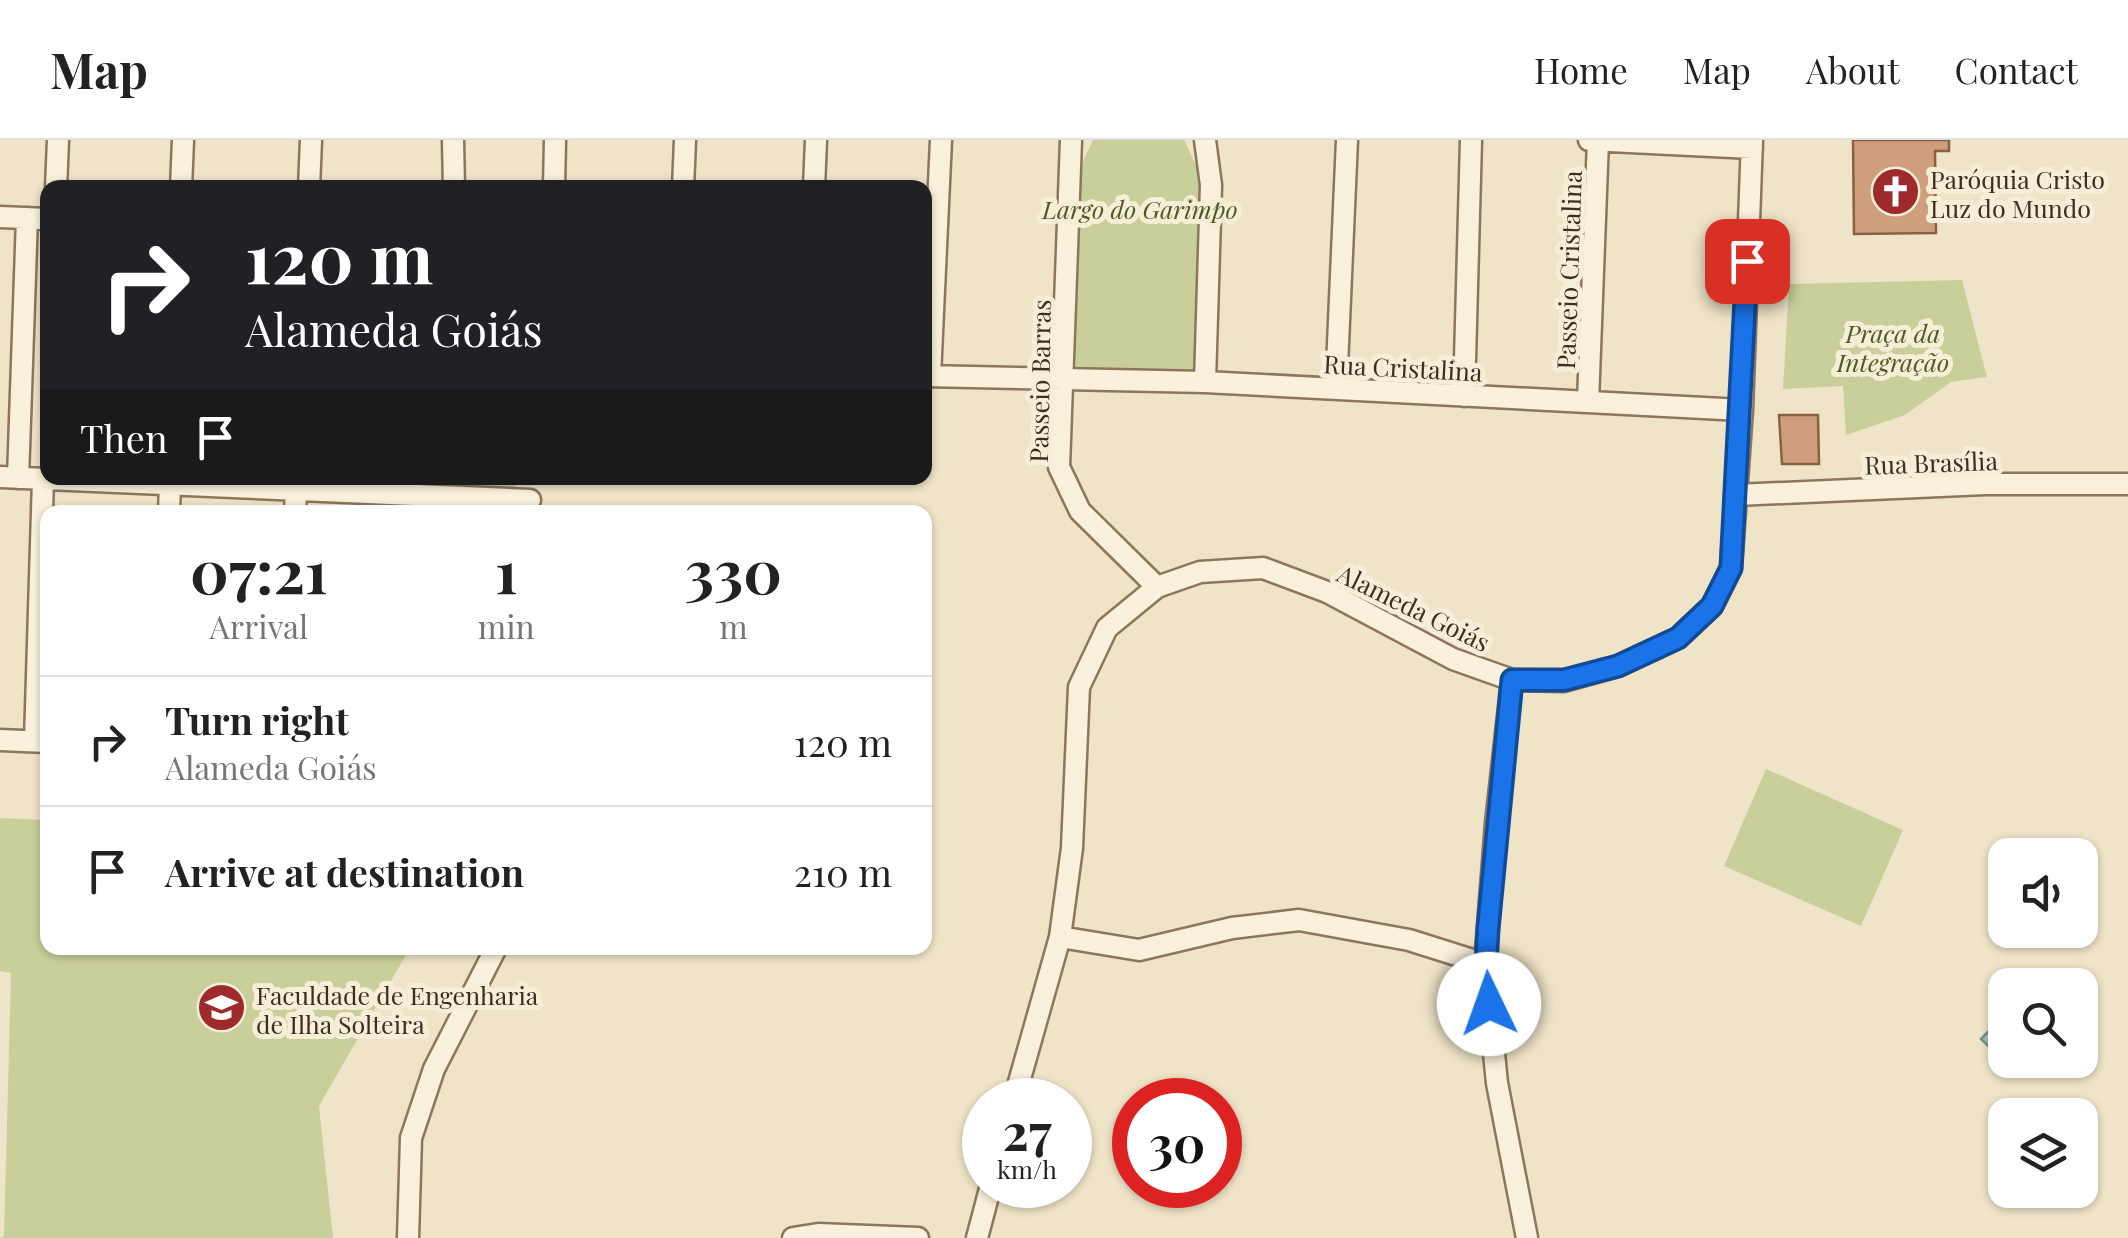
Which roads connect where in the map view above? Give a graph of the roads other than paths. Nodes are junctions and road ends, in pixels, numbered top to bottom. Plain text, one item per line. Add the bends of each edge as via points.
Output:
1 (58, 140) edge
2 (183, 140) edge
3 (311, 140) edge
4 (453, 140) edge
5 (555, 140) edge
6 (685, 140) edge
7 (816, 140) edge
8 (941, 140) edge
9 (1071, 140) edge
10 (1205, 140) edge
11 (1347, 140) edge
12 (1471, 140) edge
13 (1589, 140) edge
14 (1598, 140) edge
15 (1752, 144) edge
16 (56, 180) edge
17 (181, 180) edge
18 (310, 180) edge
19 (454, 180) edge
20 (554, 180) edge
21 (683, 180) edge
22 (814, 180) edge
23 (0, 217) edge
24 (37, 218) edge
25 (932, 292) edge
26 (932, 376) edge
27 (1062, 380) junction
28 (1205, 382) junction
29 (1336, 389) junction
30 (1464, 396) junction
31 (1588, 402) junction
32 (1742, 410) junction
33 (9, 477) edge
34 (40, 479) edge
35 (2128, 484) edge
36 (277, 485) edge
37 (396, 486) edge
38 (296, 490) junction
39 (1736, 494) junction
40 (418, 504) edge
41 (295, 505) edge
42 (474, 505) edge
43 (1157, 587) junction
44 (1512, 680) junction
45 (0, 740) edge
46 (40, 742) edge
47 (1060, 937) junction
48 (492, 955) edge
49 (1486, 964) junction
50 (1020, 1078) edge
51 (984, 1208) edge
52 (408, 1238) edge
53 (793, 1238) edge
54 (918, 1238) edge
55 (976, 1238) edge
56 (1527, 1238) edge

1 - 16 street
2 - 17 street
3 - 18 street
4 - 19 street
5 - 20 street
6 - 21 street
7 - 22 street
8 - 25 street
9 - 27 street, Passeio Barras
10 - 28 street via 1211,185
11 - 29 street
12 - 30 street
13 - 14 street
14 - 15 street
14 - 31 street, Passeio Cristalina
15 - 32 street, Alameda Goiás
23 - 24 street
24 - 33 street
26 - 27 street, Rua Cristalina
27 - 28 street, Rua Cristalina
27 - 43 street, Passeio Barras via 1059,467 1080,511
28 - 29 street, Rua Cristalina
29 - 30 street, Rua Cristalina
30 - 31 street, Rua Cristalina
31 - 32 street, Rua Cristalina
32 - 39 street, Alameda Goiás
33 - 34 street
35 - 39 street, Rua Brasília
36 - 38 street
37 - 38 street
37 - 40 street
38 - 41 street
39 - 44 street, Alameda Goiás via 1731,568 1712,606 1678,638 1618,666 1564,680
40 - 42 street
43 - 44 street, Alameda Goiás via 1200,572 1263,568 1327,592 1453,659
43 - 47 street, Alameda Goiás via 1107,628 1079,687 1072,848
44 - 49 street
45 - 46 street
47 - 49 street via 1140,950 1299,920 1409,940
47 - 50 street, Alameda Goiás
48 - 52 street via 434,1069 411,1138
49 - 56 street via 1497,1083
51 - 55 street
53 - 54 street

